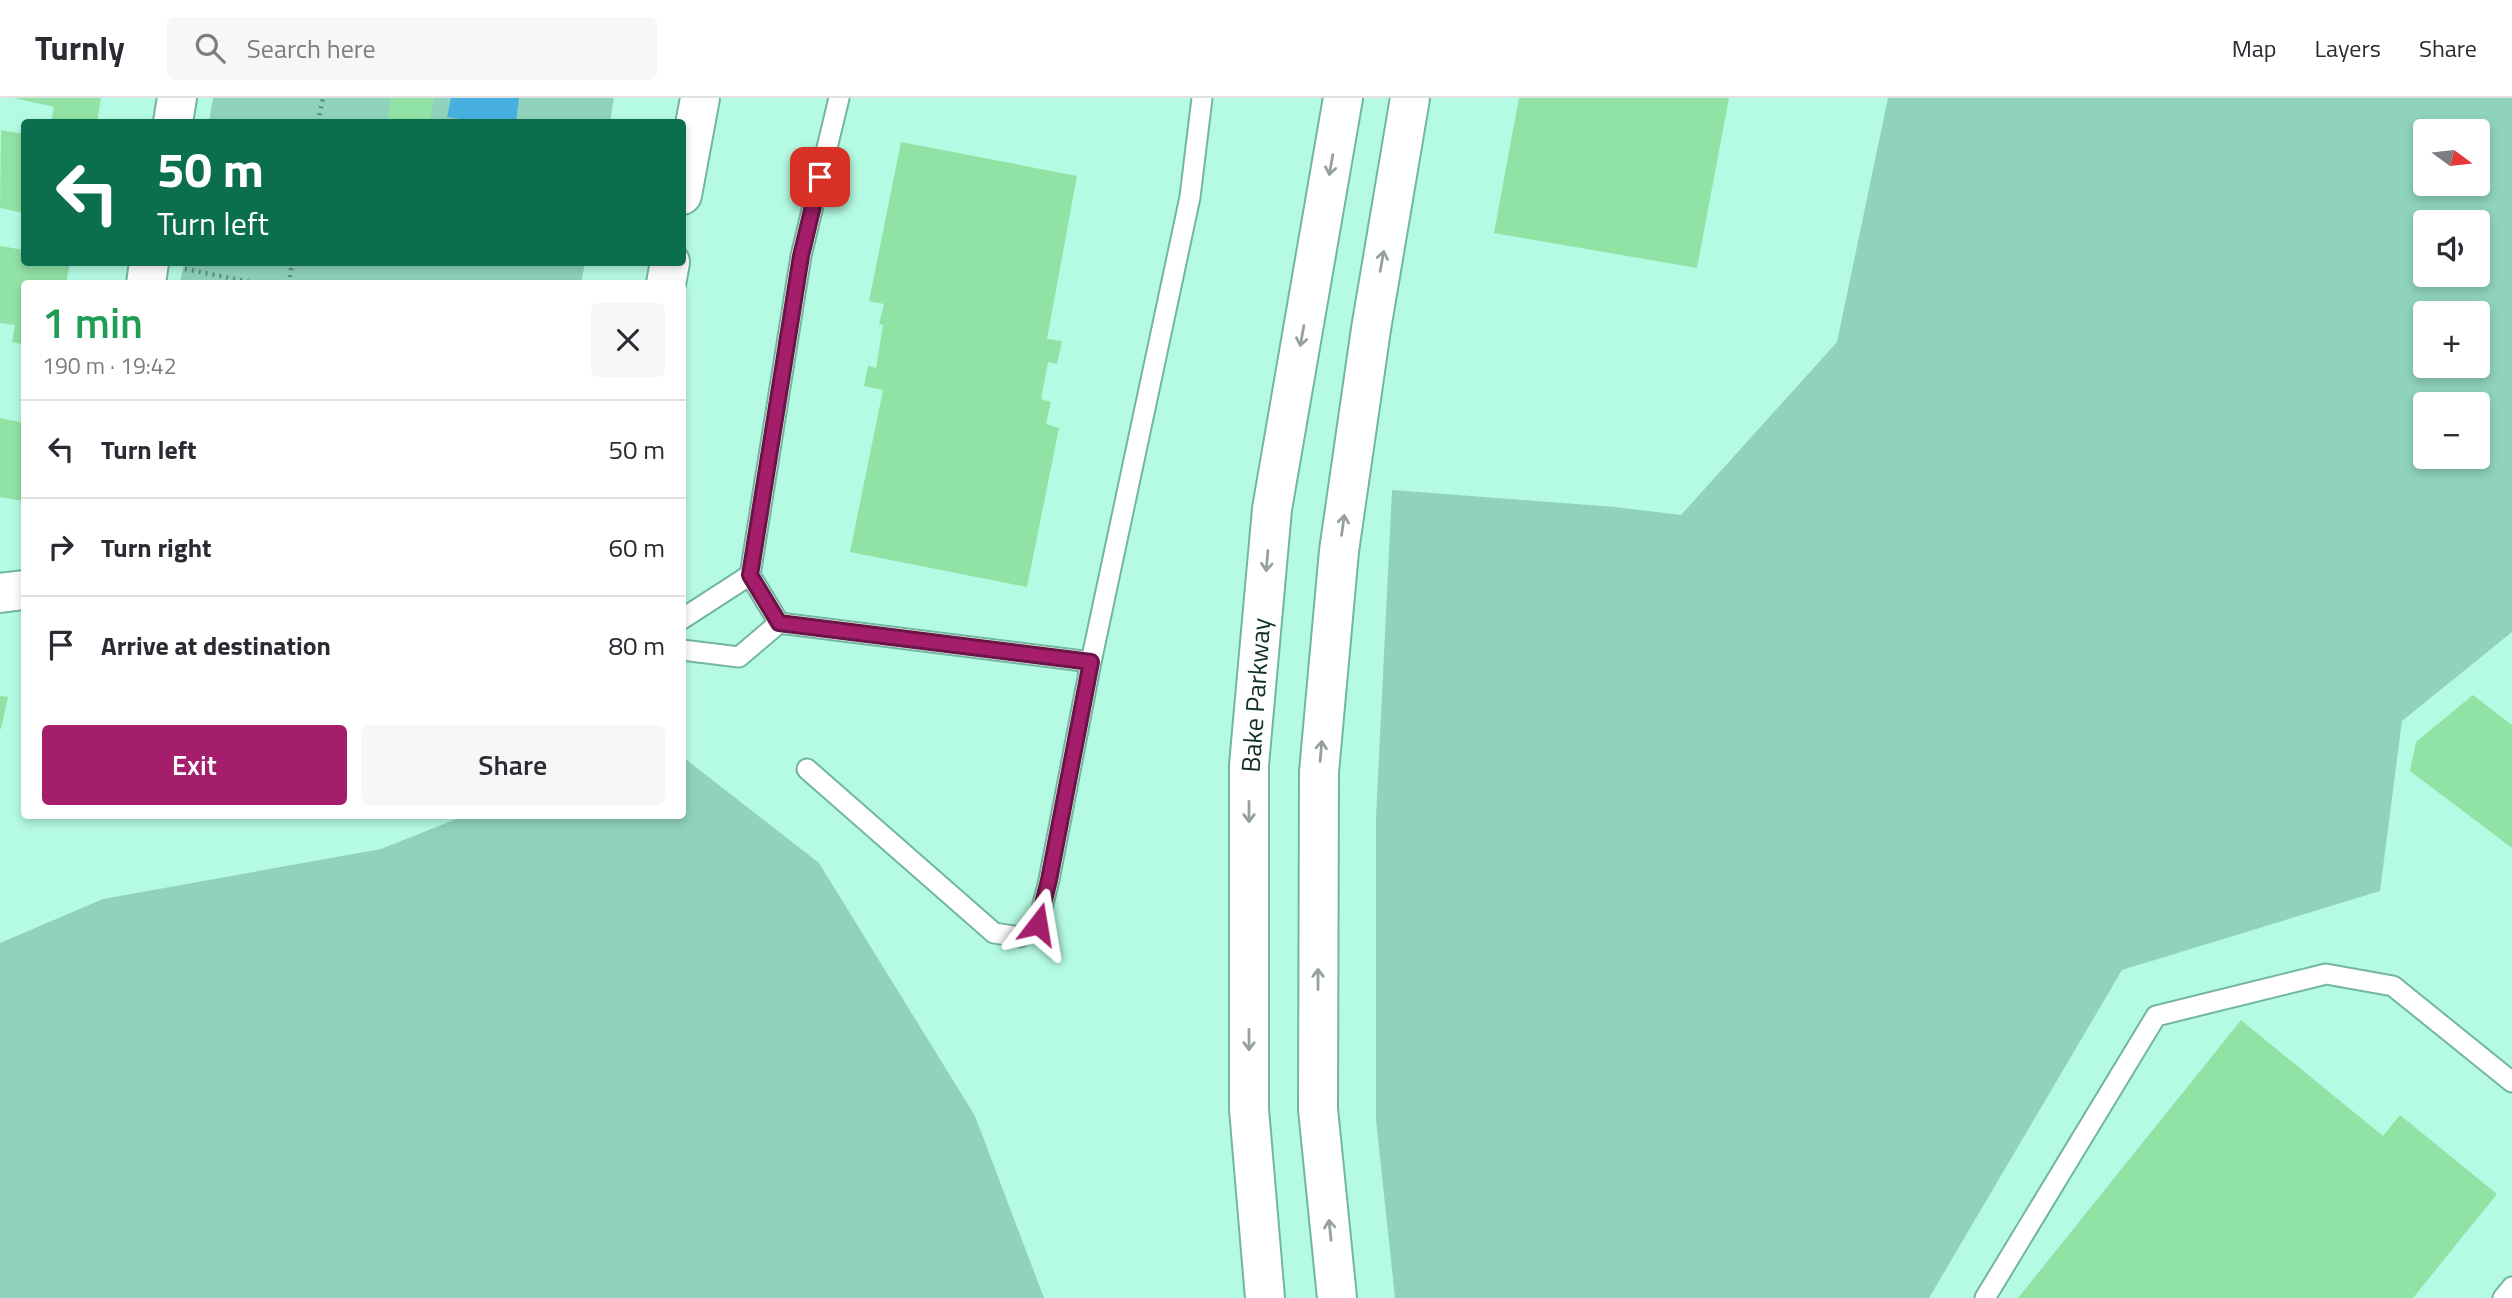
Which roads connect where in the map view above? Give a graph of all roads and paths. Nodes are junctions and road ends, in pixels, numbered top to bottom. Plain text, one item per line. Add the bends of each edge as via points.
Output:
1 (177, 98) edge
2 (323, 98) edge
3 (700, 98) edge
4 (839, 98) edge
5 (1202, 98) edge
6 (1343, 98) edge
7 (1410, 98) edge
8 (174, 119) edge
9 (319, 119) edge
10 (686, 173) edge
11 (166, 266) edge
12 (150, 280) edge
13 (239, 280) edge
14 (750, 575) junction
15 (21, 590) edge
16 (0, 593) edge
17 (686, 615) edge
18 (779, 623) junction
19 (686, 650) edge
20 (1091, 662) junction
21 (807, 769) dead end
22 (2512, 1082) edge
23 (2512, 1287) edge
24 (1265, 1298) edge
25 (1337, 1298) edge
26 (1985, 1298) edge
27 (2503, 1298) edge

1 - 8 main road
2 - 9 path
3 - 10 main road
4 - 14 lane via 801,256
5 - 20 lane via 1190,197
6 -> 24 main road, Bake Parkway via 1272,509 1249,765 1249,1109
25 -> 7 main road via 1318,1109 1319,772 1339,551
11 - 12 main road
11 - 13 path
14 - 17 lane
14 - 18 lane
15 - 16 main road
18 - 19 lane via 739,657
18 - 20 lane
20 - 21 lane via 1038,924 1020,937 995,933
22 - 26 lane via 2393,986 2326,974 2156,1016
23 - 27 lane

